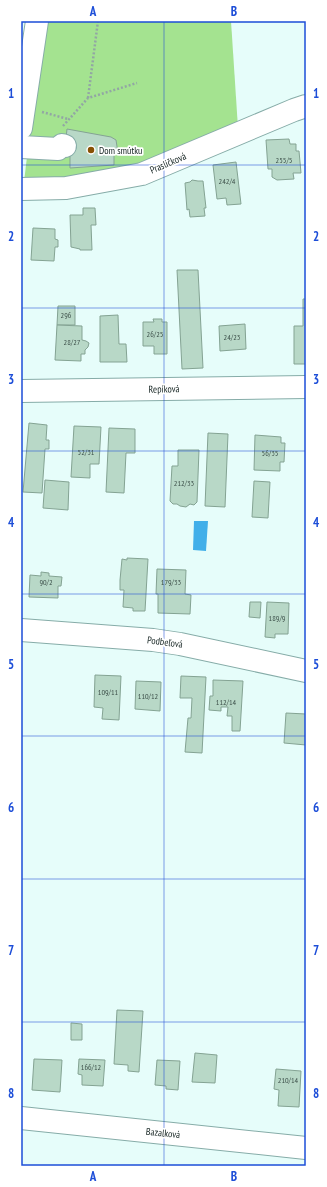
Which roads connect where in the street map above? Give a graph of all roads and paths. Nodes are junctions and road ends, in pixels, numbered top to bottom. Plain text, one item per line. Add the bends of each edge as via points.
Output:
1 (37, 21) edge
2 (98, 21) edge
3 (137, 83) dead end
4 (88, 98) junction
5 (306, 106) edge
6 (22, 118) edge
7 (68, 119) junction
8 (64, 146) joint
9 (21, 147) edge
10 (21, 189) edge
11 (306, 387) edge
12 (21, 391) edge
13 (21, 630) edge
14 (306, 671) edge
15 (21, 1118) edge
16 (306, 1148) edge

1 - 6 street
2 - 4 path
3 - 4 path
4 - 7 path
5 - 10 street, Prasličková via 142,174 66,188
6 - 7 path
7 - 8 path via 60,130
8 - 9 street via 58,149
11 - 12 street, Repíková
13 - 14 street, Podbeľová via 153,640
15 - 16 street, Bazalková

